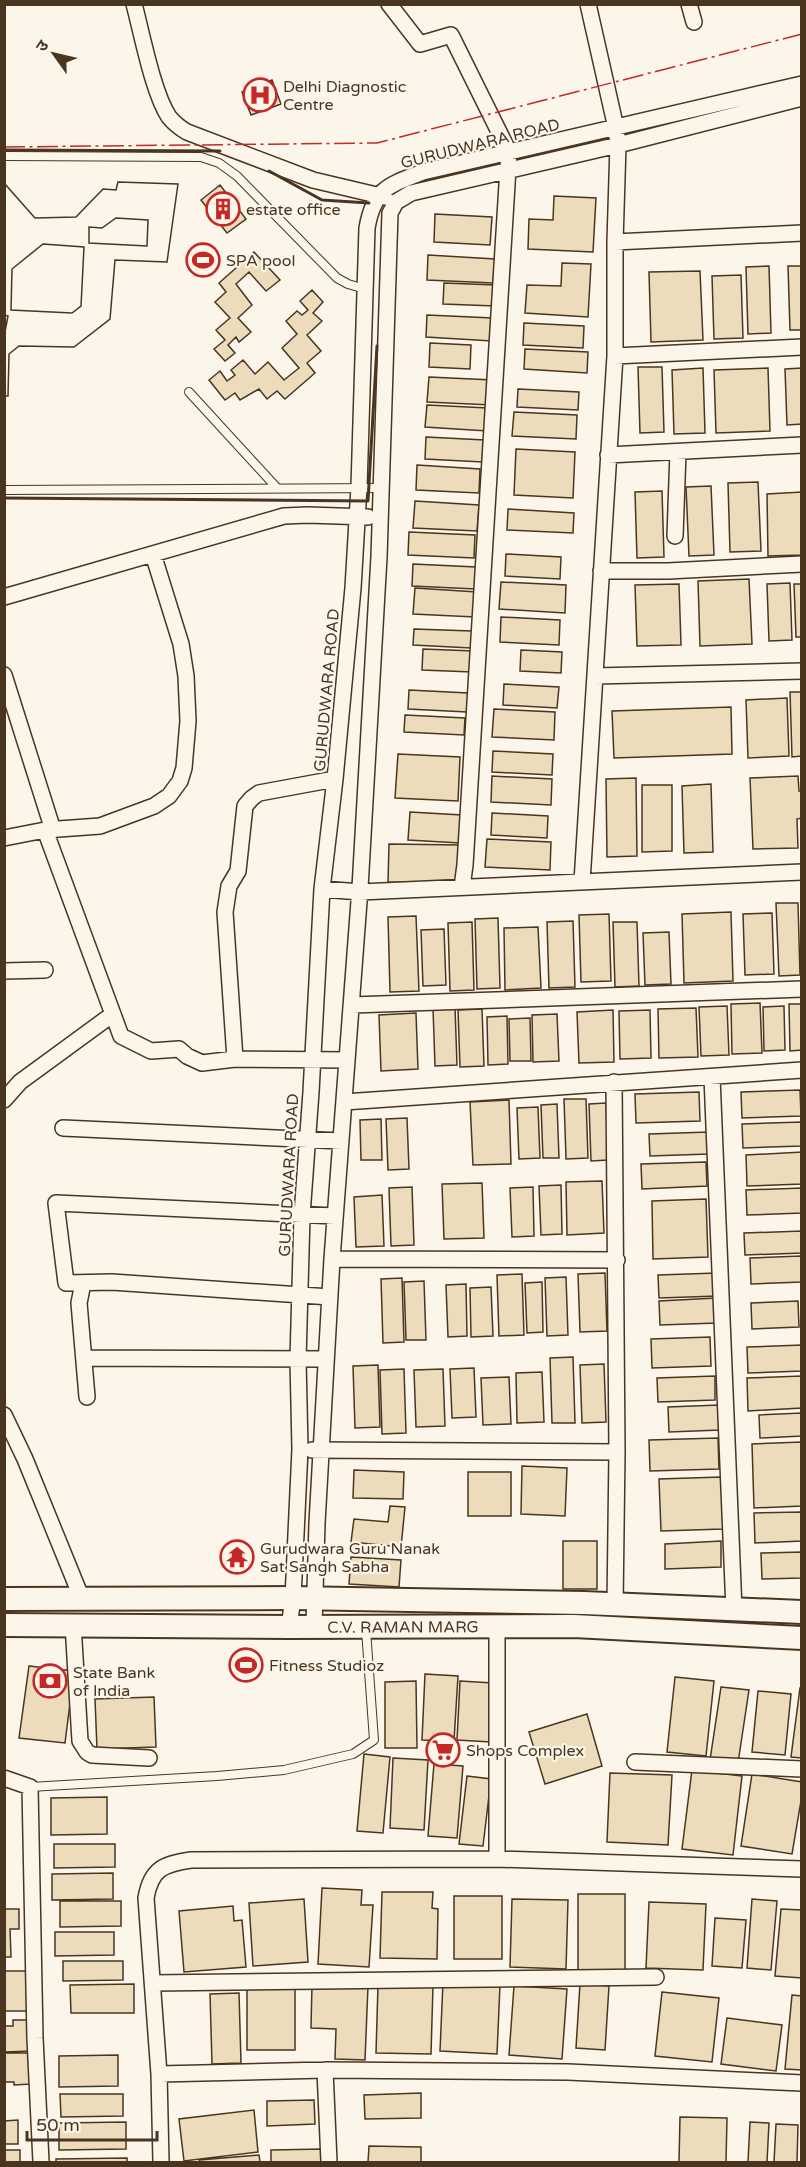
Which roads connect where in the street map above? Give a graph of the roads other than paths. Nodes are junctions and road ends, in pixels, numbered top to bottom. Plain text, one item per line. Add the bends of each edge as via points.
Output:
1 (134, 4) edge
2 (389, 4) edge
3 (588, 4) edge
4 (689, 4) edge
5 (694, 22) dead end
6 (801, 84) edge
7 (801, 99) edge
8 (616, 128) junction
9 (618, 145) junction
10 (509, 152) junction
11 (4, 156) edge
12 (508, 170) junction
13 (379, 195) junction
14 (396, 202) junction
15 (801, 233) edge
16 (615, 242) junction
17 (365, 289) junction
18 (801, 346) edge
19 (615, 357) junction
20 (189, 392) dead end
21 (801, 445) edge
22 (678, 452) junction
23 (608, 455) junction
24 (359, 487) junction
25 (277, 488) junction
26 (381, 488) junction
27 (4, 490) edge
28 (357, 517) junction
29 (380, 517) junction
30 (675, 536) dead end
31 (153, 554) junction
32 (801, 564) edge
33 (601, 571) junction
34 (4, 597) edge
35 (801, 671) edge
36 (4, 675) edge
37 (595, 676) junction
38 (335, 779) junction
39 (49, 830) junction
40 (4, 838) edge
41 (801, 873) edge
42 (582, 882) junction
43 (462, 887) junction
44 (322, 889) junction
45 (360, 892) junction
46 (45, 970) dead end
47 (4, 971) edge
48 (801, 989) edge
49 (352, 1005) junction
50 (113, 1014) junction
51 (235, 1059) junction
52 (312, 1060) junction
53 (347, 1060) junction
54 (801, 1070) edge
55 (712, 1077) junction
56 (614, 1082) junction
57 (4, 1100) edge
58 (344, 1102) junction
59 (63, 1128) dead end
60 (308, 1139) junction
61 (341, 1141) junction
62 (302, 1215) junction
63 (335, 1216) junction
64 (332, 1259) junction
65 (617, 1260) junction
66 (83, 1283) junction
67 (299, 1295) junction
68 (330, 1297) junction
69 (84, 1358) junction
70 (326, 1359) junction
71 (298, 1360) junction
72 (87, 1397) dead end
73 (4, 1415) edge
74 (300, 1449) junction
75 (321, 1450) junction
76 (617, 1452) junction
77 (304, 1598) junction
78 (4, 1599) edge
79 (82, 1599) junction
80 (615, 1605) junction
81 (734, 1610) junction
82 (801, 1612) edge
83 (73, 1624) junction
84 (4, 1625) edge
85 (314, 1626) junction
86 (365, 1626) junction
87 (496, 1626) junction
88 (289, 1627) junction
89 (801, 1638) edge
90 (149, 1758) dead end
91 (635, 1762) dead end
92 (801, 1769) edge
93 (4, 1778) edge
94 (30, 1787) junction
95 (497, 1859) junction
96 (801, 1869) edge
97 (656, 1977) dead end
98 (153, 1983) junction
99 (325, 2070) junction
100 (159, 2074) junction
101 (801, 2083) edge
102 (40, 2163) edge
103 (161, 2163) edge
104 (329, 2163) edge

1 - 13 street via 157,90 170,118 180,128 313,180
2 - 10 street via 420,44 452,35
3 - 8 street
4 - 5 street
6 - 8 street, GURUDWARA ROAD
7 - 9 street
8 - 9 street
8 - 10 street, GURUDWARA ROAD
9 - 12 street
9 - 16 street
10 - 12 street
10 - 13 street, GURUDWARA ROAD via 423,172 399,181
11 - 17 lane via 201,157 219,163 237,176 338,278
12 - 14 street via 411,193
12 - 43 street
13 - 14 street
13 - 17 street, GURUDWARA ROAD via 369,219
14 - 26 street via 390,213
15 - 16 street
16 - 19 street
17 - 24 street, GURUDWARA ROAD
18 - 19 street
19 - 23 street
20 - 25 lane
21 - 22 street
22 - 23 street
22 - 30 street
23 - 33 street
24 - 25 lane
24 - 26 lane
24 - 28 street, GURUDWARA ROAD
25 - 27 lane
26 - 29 street
28 - 29 street
28 - 31 street via 284,516
28 - 38 street, GURUDWARA ROAD
29 - 45 street
31 - 34 street
31 - 39 street via 182,644 188,706 182,775 169,796 154,806 100,826
32 - 33 street via 668,572
33 - 37 street
35 - 37 street
36 - 39 street
37 - 42 street
38 - 44 street, GURUDWARA ROAD
38 - 51 street via 259,793 245,806 238,871 229,886 225,912
39 - 40 street
39 - 50 street
41 - 42 street
42 - 43 street
43 - 45 street
44 - 45 street
44 - 52 street, GURUDWARA ROAD
45 - 49 street
46 - 47 street
48 - 49 street
49 - 53 street
50 - 51 street via 121,1036 151,1051 179,1049 202,1063
50 - 57 street via 20,1082
51 - 52 street
52 - 53 street
52 - 60 street, GURUDWARA ROAD
53 - 58 street
54 - 55 street
55 - 56 street
55 - 81 street
56 - 58 street
56 - 65 street
58 - 61 street
59 - 60 street
60 - 61 street
60 - 62 street, GURUDWARA ROAD
61 - 63 street
62 - 63 street
62 - 66 street via 56,1203 66,1283
62 - 67 street, GURUDWARA ROAD
63 - 64 street
64 - 65 street
64 - 68 street
65 - 76 street
66 - 67 street
66 - 69 street via 79,1303
67 - 68 street
67 - 71 street, GURUDWARA ROAD
68 - 70 street
69 - 71 street
69 - 72 street
70 - 71 street
70 - 75 street
71 - 74 street, GURUDWARA ROAD
73 - 79 street
74 - 75 street
74 - 77 street, GURUDWARA ROAD
75 - 76 street
75 - 77 street
76 - 80 street
77 - 79 main road, C.V. RAMAN MARG
77 - 80 main road, C.V. RAMAN MARG
77 - 85 street
77 - 88 street, GURUDWARA ROAD
78 - 79 main road, C.V. RAMAN MARG
80 - 81 main road, C.V. RAMAN MARG
81 - 82 main road, C.V. RAMAN MARG
83 - 84 main road, C.V. RAMAN MARG
83 - 88 main road, C.V. RAMAN MARG
83 - 90 street via 83,1747 92,1755
85 - 86 main road, C.V. RAMAN MARG
85 - 88 main road, C.V. RAMAN MARG
86 - 87 main road, C.V. RAMAN MARG
86 - 94 lane via 374,1740 354,1754 273,1771
87 - 89 main road, C.V. RAMAN MARG via 574,1626
87 - 95 street
91 - 92 street
93 - 94 street
94 - 102 street
95 - 96 street
95 - 98 street via 173,1863 159,1869 149,1881 146,1898
97 - 98 street
98 - 100 street
99 - 100 street
99 - 101 street via 568,2072
99 - 104 street
100 - 103 street

